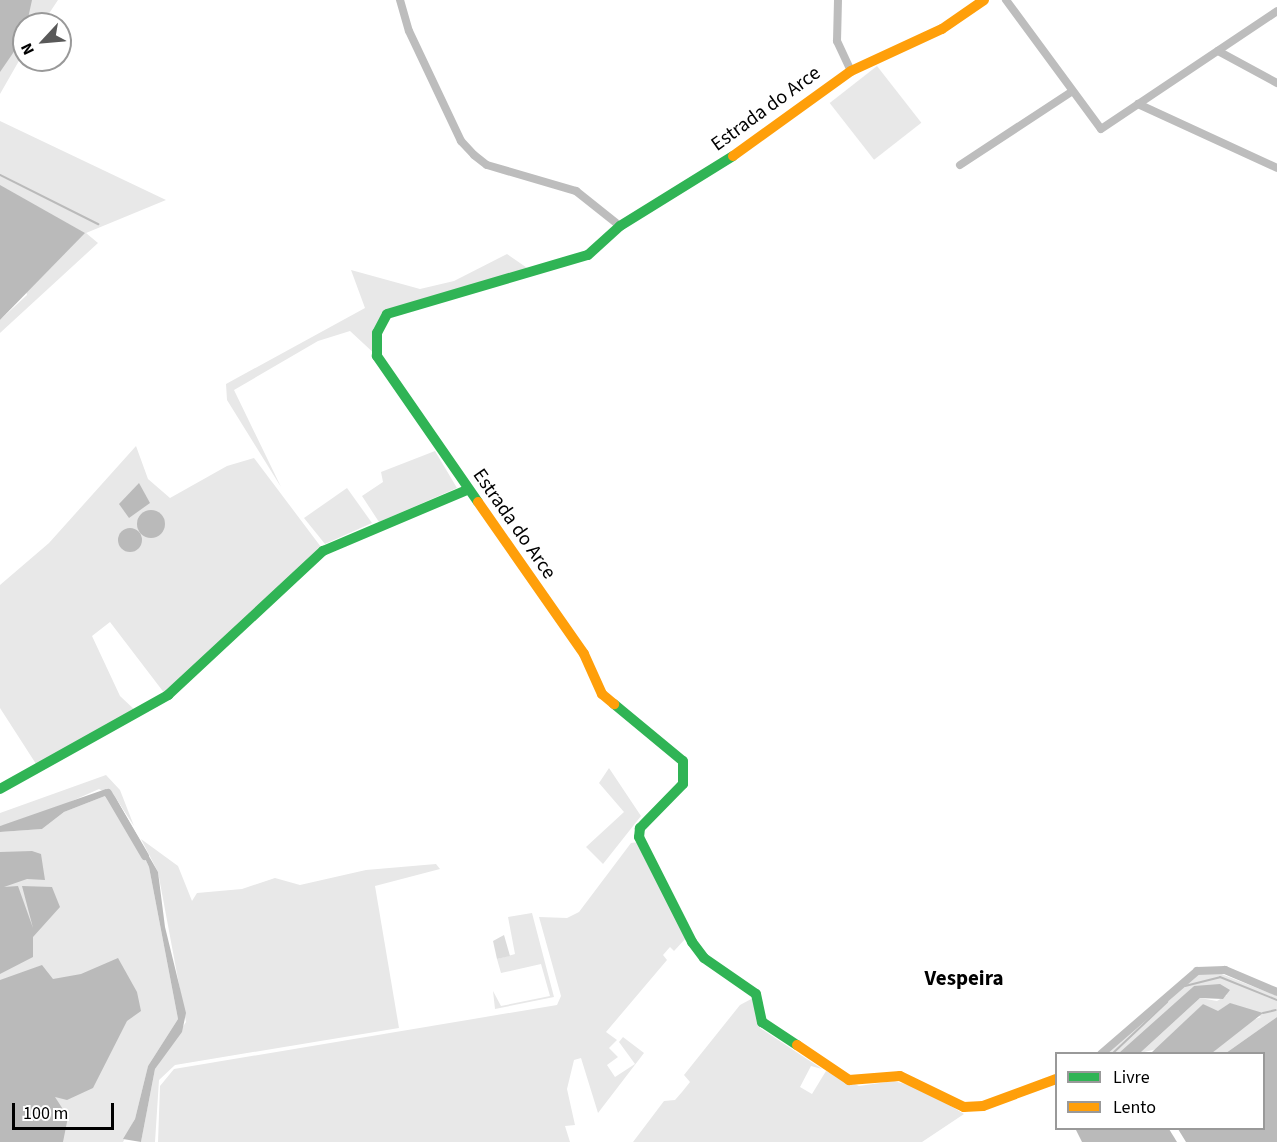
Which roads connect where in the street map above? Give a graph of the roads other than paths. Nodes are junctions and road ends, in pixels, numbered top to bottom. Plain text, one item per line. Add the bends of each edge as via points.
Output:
1 (400, 0) edge
2 (838, 0) edge
3 (984, 0) edge
4 (1006, 0) edge
5 (1277, 11) edge
6 (1218, 51) junction
7 (851, 70) junction
8 (1277, 84) edge
9 (1071, 92) junction
10 (1138, 104) junction
11 (960, 165) dead end
12 (1277, 168) edge
13 (620, 226) junction
14 (467, 490) junction
15 (0, 789) edge
16 (1277, 992) edge
17 (1102, 1052) edge
18 (1055, 1079) edge

1 - 13 street via 408,31 461,141 474,155 487,165 576,191
2 - 7 street via 837,41
3 - 7 street, Estrada do Arce via 942,29
4 - 9 street
5 - 6 street
6 - 8 street
6 - 10 street
7 - 13 street, Estrada do Arce via 763,138
9 - 10 street via 1101,129
9 - 11 street
10 - 12 street
13 - 14 street, Estrada do Arce via 588,255 569,263 409,303 387,314 377,333 377,356
14 - 15 street via 323,551 168,695
14 - 18 street, Estrada do Arce via 584,654 602,694 683,761 683,784 640,828 639,837 692,942 704,958 756,994 762,1022 849,1080 900,1076 964,1107
16 - 17 street via 1225,970 1197,971

